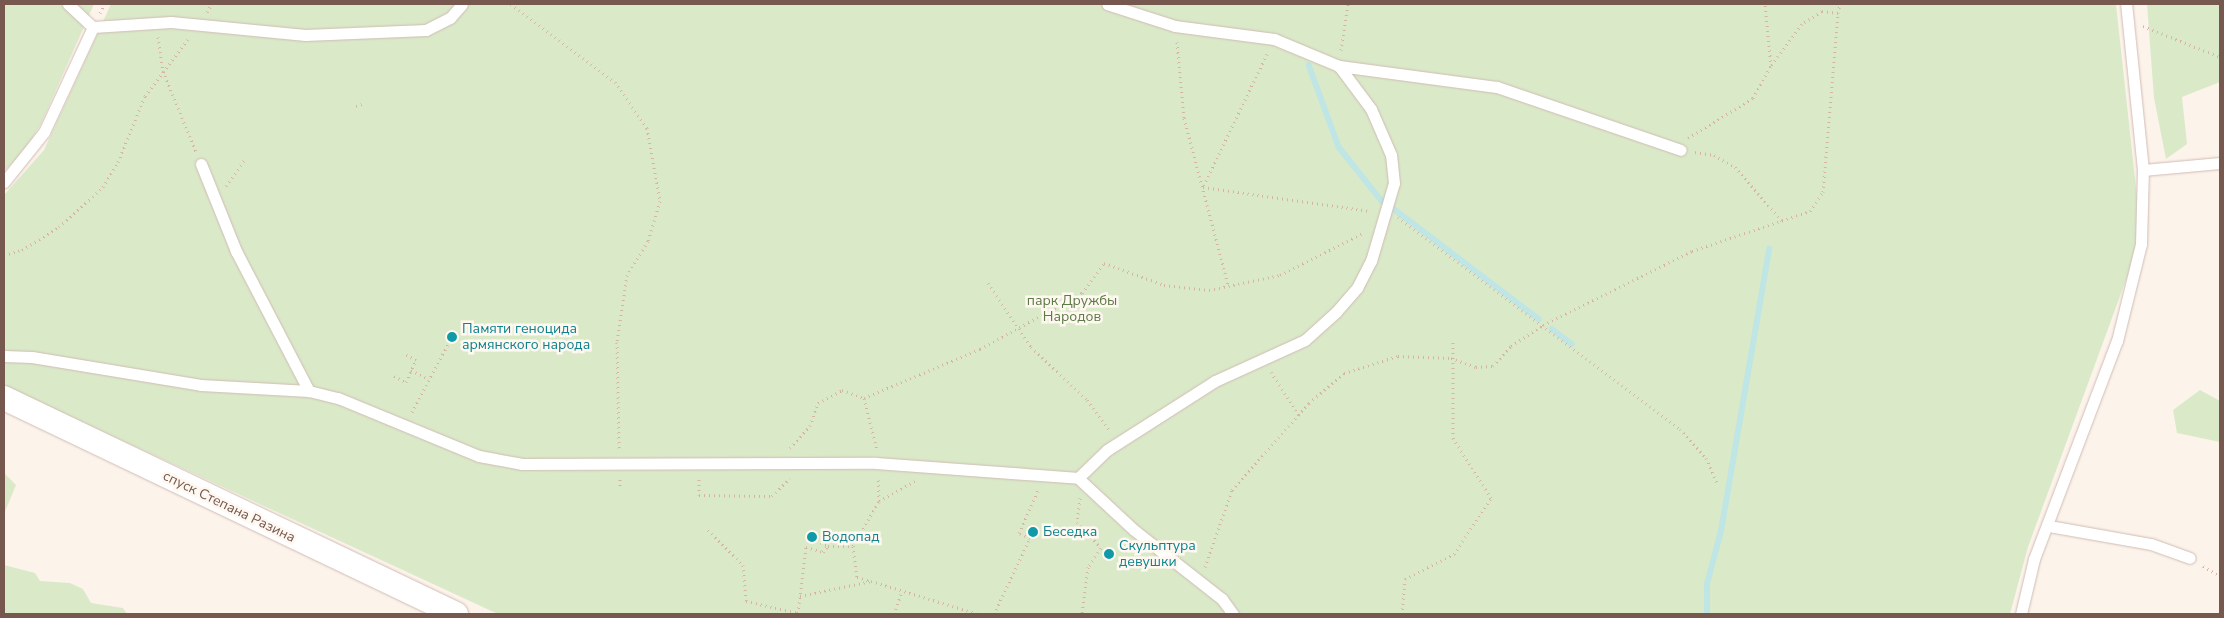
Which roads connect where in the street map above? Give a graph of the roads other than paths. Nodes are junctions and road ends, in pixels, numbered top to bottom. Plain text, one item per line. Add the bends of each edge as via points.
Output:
1 (68, 4) edge
2 (462, 4) edge
3 (1107, 4) edge
4 (2126, 4) edge
5 (93, 27) junction
6 (1339, 66) junction
7 (1681, 150) road end
8 (2220, 163) edge
9 (201, 164) road end
10 (2144, 170) junction
11 (4, 182) edge
12 (4, 356) edge
13 (309, 391) junction
14 (4, 398) edge
15 (1078, 478) junction
16 (2049, 526) junction
17 (2190, 558) road end
18 (456, 614) edge
19 (1233, 614) edge
20 (2021, 614) edge

1 - 5 lane
2 - 5 lane via 450,18 426,30 305,35 171,22
3 - 6 lane via 1175,26 1274,39
4 - 10 lane
5 - 11 lane via 44,132
6 - 7 lane via 1498,87
6 - 15 lane via 1370,108 1391,155 1394,183 1388,215 1357,288 1305,340 1215,381 1116,444
8 - 10 lane
9 - 13 lane via 236,251
10 - 16 lane via 2145,209 2134,277 2117,341
12 - 13 lane via 32,357 201,385
13 - 15 lane via 338,398 404,428 479,456 522,464 876,463 1041,478
14 - 18 street, спуск Степана Разина
15 - 19 lane via 1134,530 1200,580
16 - 17 lane via 2151,544
16 - 20 lane via 2034,559

